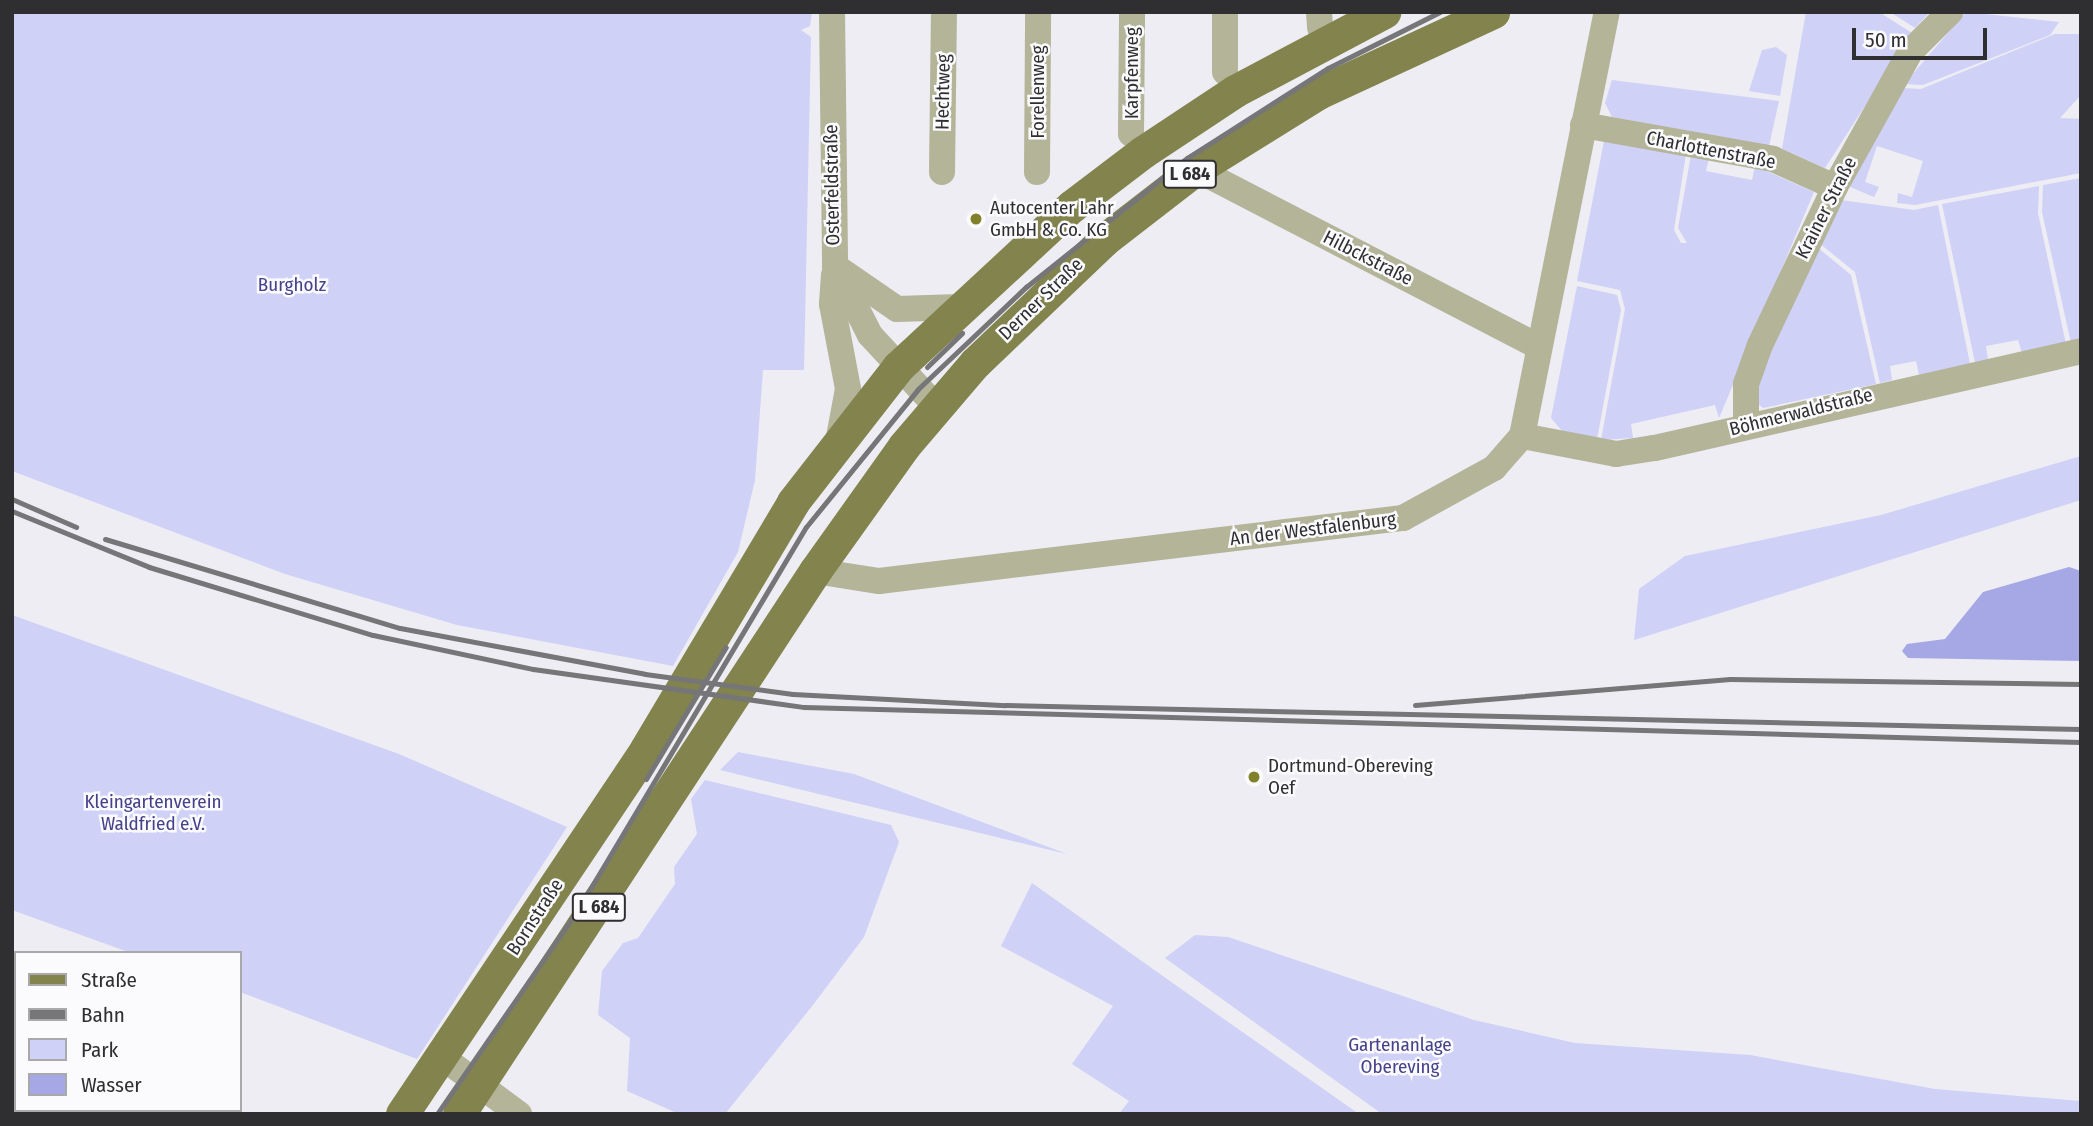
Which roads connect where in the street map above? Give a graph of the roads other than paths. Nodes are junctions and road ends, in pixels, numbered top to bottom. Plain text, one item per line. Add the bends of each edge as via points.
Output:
1 (832, 12) edge
2 (944, 12) edge
3 (1038, 12) edge
4 (1132, 12) edge
5 (1225, 12) edge
6 (1384, 12) edge
7 (1493, 12) edge
8 (1607, 12) edge
9 (1950, 12) edge
10 (1225, 72) dead end
11 (1583, 125) junction
12 (1131, 134) dead end
13 (1196, 169) junction
14 (942, 172) dead end
15 (1037, 172) dead end
16 (1835, 187) junction
17 (835, 266) junction
18 (960, 307) junction
19 (1539, 346) junction
20 (2081, 351) edge
21 (898, 368) junction
22 (936, 406) junction
23 (1746, 425) junction
24 (1522, 436) junction
25 (839, 437) junction
26 (815, 572) junction
27 (442, 1057) junction
28 (481, 1086) junction
29 (402, 1114) edge
30 (459, 1114) edge
31 (519, 1114) edge

1 - 17 street, Osterfeldstraße
2 - 14 street, Hechtweg
3 - 15 street, Forellenweg
4 - 12 street, Karpfenweg
5 - 10 street
6 - 18 main road, L 684 via 1235,91 1143,152
7 - 13 main road, Derner Straße / L 684 via 1318,93
8 - 11 street
9 - 16 street, Krainer Straße via 1910,52
11 - 16 street, Charlottenstraße via 1773,159
11 - 19 street
13 - 19 street, Hilbckstraße
13 - 22 main road, Derner Straße / L 684 via 1062,276
16 - 23 street, Krainer Straße via 1760,345 1746,384
17 - 18 street via 897,309
17 - 21 street, Osterfeldstraße via 853,311
17 - 25 street via 832,304 848,389
18 - 21 main road, L 684
19 - 24 street
20 - 23 street, Böhmerwaldstraße
21 - 22 street, Osterfeldstraße
21 - 25 main road, L 684
22 - 26 main road, Derner Straße / L 684
23 - 24 street, Böhmerwaldstraße via 1616,454
24 - 26 street, An der Westfalenburg via 1493,468 1403,518 879,581
25 - 27 main road, Bornstraße / L 684 via 793,502 665,719
26 - 28 main road, Derner Straße / L 684
27 - 28 street
27 - 29 main road, Bornstraße / L 684
28 - 30 main road, L 684
28 - 31 street

